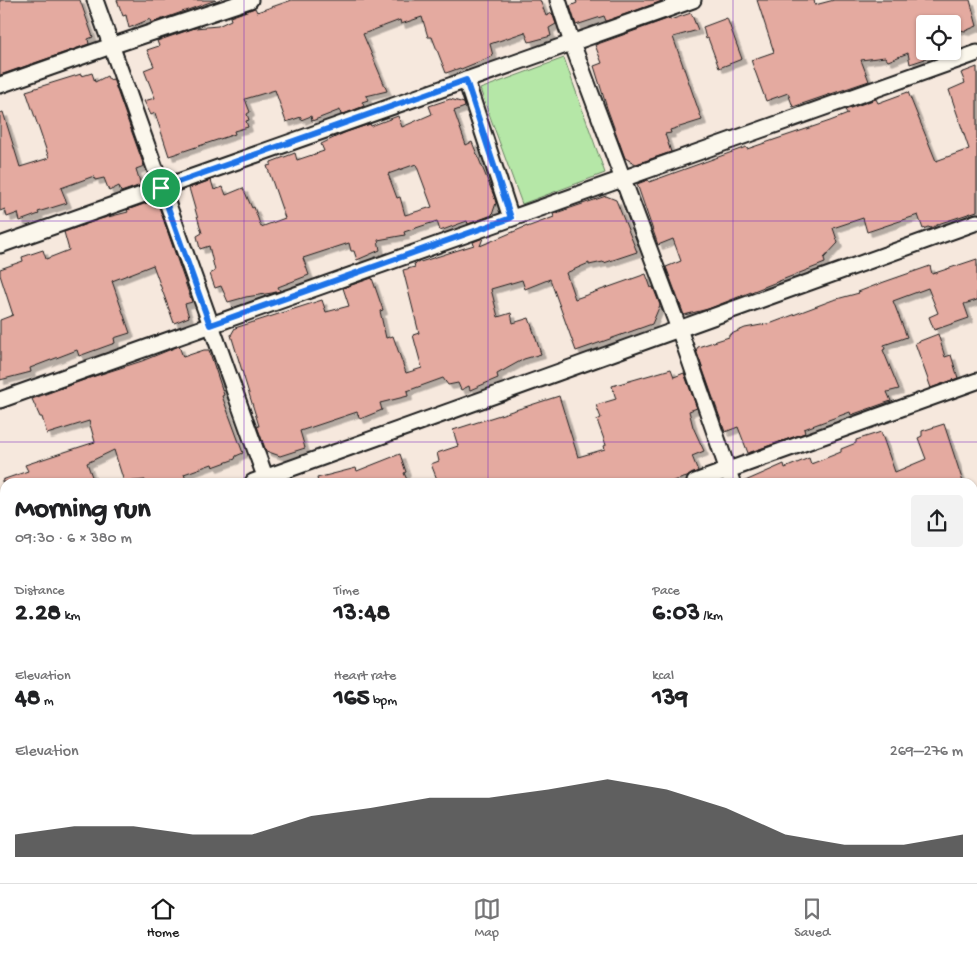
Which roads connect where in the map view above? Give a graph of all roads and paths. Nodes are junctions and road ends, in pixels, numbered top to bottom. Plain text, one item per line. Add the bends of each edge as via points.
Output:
1 (95, 0) edge
2 (250, 0) edge
3 (558, 0) edge
4 (693, 0) edge
5 (572, 43) junction
6 (110, 46) junction
7 (977, 53) edge
8 (466, 80) junction
9 (0, 85) edge
10 (623, 178) junction
11 (161, 188) junction
12 (511, 218) junction
13 (977, 222) edge
14 (0, 245) edge
15 (210, 325) junction
16 (679, 329) junction
17 (977, 381) edge
18 (0, 400) edge
19 (730, 477) edge
20 (260, 478) edge
21 (269, 478) edge

1 - 6 street
2 - 6 street
3 - 5 street
4 - 5 street
5 - 8 street
5 - 10 street
6 - 9 street
6 - 11 street
7 - 10 street
8 - 11 street
8 - 12 street
10 - 12 street
10 - 16 street
11 - 14 street
11 - 15 street
12 - 15 street
13 - 16 street
15 - 18 street
15 - 20 street
16 - 19 street
16 - 21 street
17 - 19 street

